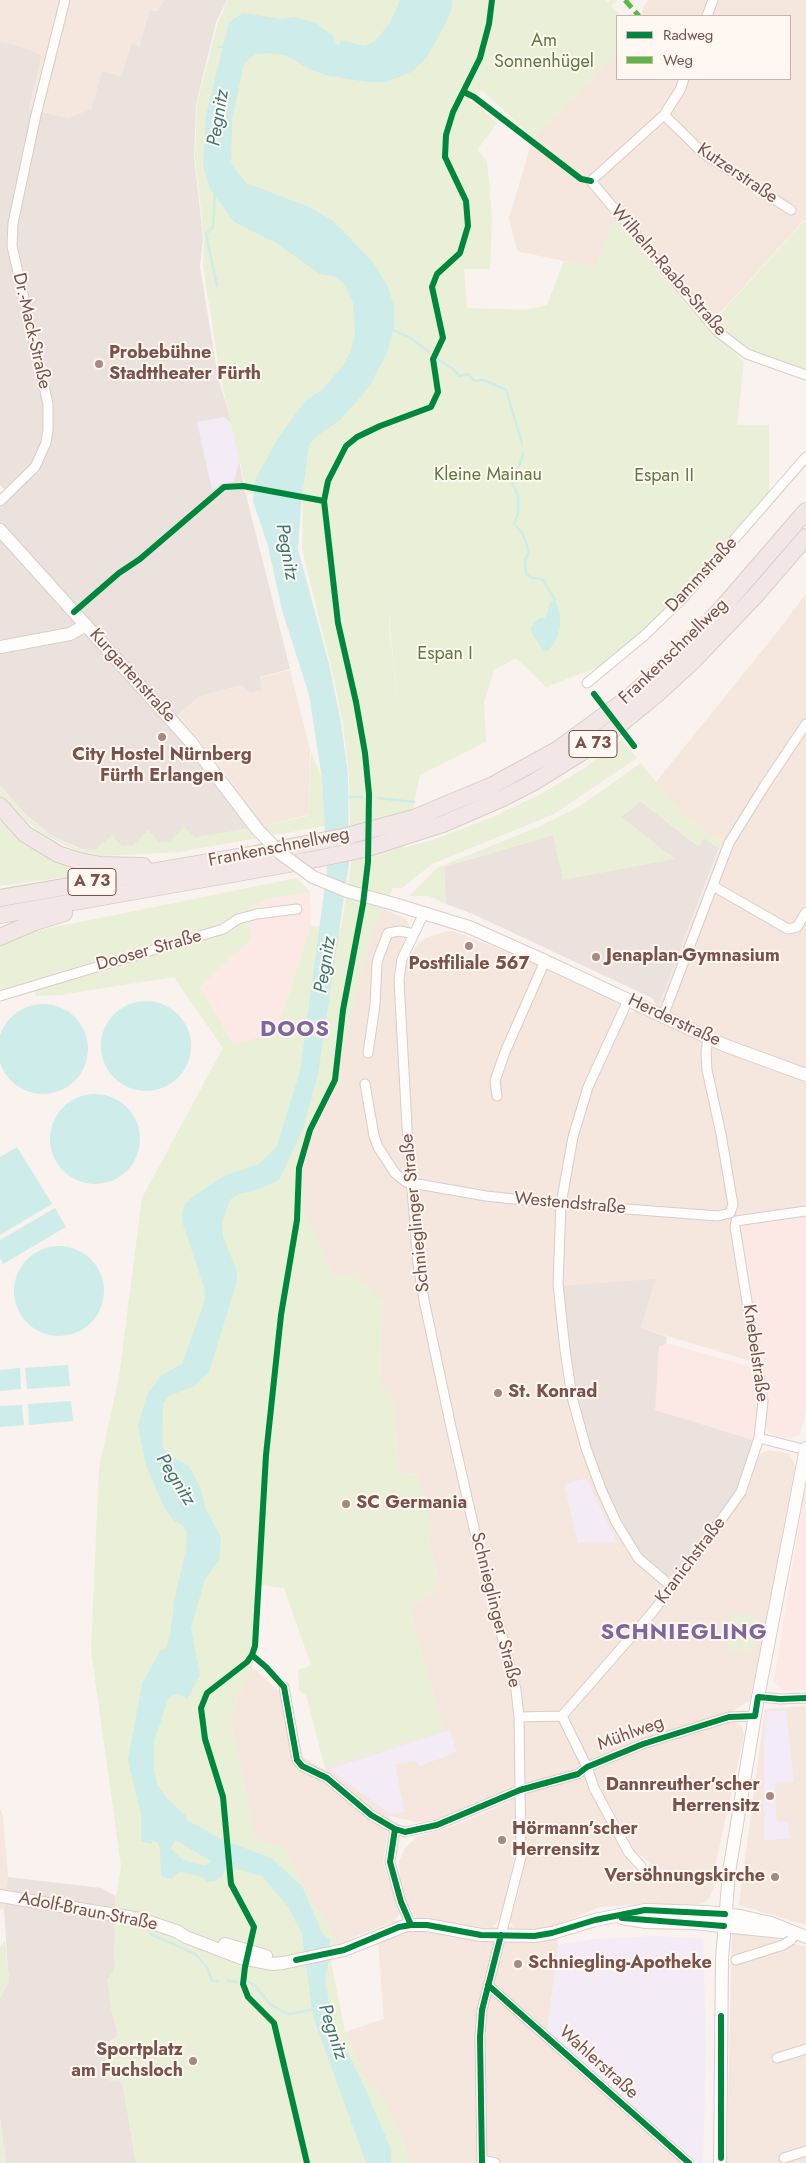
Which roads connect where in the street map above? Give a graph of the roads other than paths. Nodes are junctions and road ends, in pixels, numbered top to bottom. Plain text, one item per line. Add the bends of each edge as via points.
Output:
1 (65, 0) edge
2 (713, 0) edge
3 (707, 15) edge
4 (684, 80) edge
5 (664, 115) junction
6 (791, 210) dead end
7 (806, 375) edge
8 (806, 457) edge
9 (0, 501) edge
10 (806, 511) edge
11 (0, 530) edge
12 (806, 537) edge
13 (86, 625) junction
14 (0, 647) edge
15 (587, 683) dead end
16 (806, 724) edge
17 (0, 806) edge
18 (182, 866) junction
19 (712, 886) junction
20 (158, 887) junction
21 (394, 904) joint
22 (1, 906) edge
23 (297, 909) dead end
24 (806, 912) edge
25 (424, 913) junction
26 (414, 934) junction
27 (0, 937) edge
28 (546, 960) junction
29 (0, 996) edge
30 (628, 1000) junction
31 (663, 1016) junction
32 (708, 1038) junction
33 (368, 1053) dead end
34 (806, 1074) edge
35 (365, 1084) dead end
36 (496, 1096) dead end
37 (411, 1183) junction
38 (561, 1204) junction
39 (806, 1211) edge
40 (759, 1438) junction
41 (806, 1449) edge
42 (671, 1586) junction
43 (284, 1687) dead end
44 (758, 1697) junction
45 (806, 1698) edge
46 (562, 1716) junction
47 (755, 1716) junction
48 (519, 1717) junction
49 (587, 1767) junction
50 (520, 1790) junction
51 (395, 1829) junction
52 (640, 1866) dead end
53 (0, 1896) edge
54 (724, 1920) junction
55 (411, 1925) junction
56 (501, 1935) junction
57 (800, 1935) edge
58 (736, 1960) dead end
59 (488, 1985) junction
60 (806, 2049) edge
61 (777, 2058) dead end
62 (806, 2152) edge
63 (784, 2158) dead end
64 (482, 2162) edge
65 (495, 2163) edge
66 (689, 2163) edge
67 (720, 2163) edge

1 - 9 street, Dr.-Mack-Straße via 36,115 13,223 12,246 48,404 48,429 46,443 35,466
2 - 3 street
4 - 5 street
5 - 6 street, Kutzerstraße via 704,154
5 - 7 street, Wilhelm-Raabe-Straße via 591,181 718,332 746,354
8 - 15 street, Dammstraße via 685,596
10 - 18 highway, Frankenschnellweg / A 73 via 736,593 682,649 604,718 515,775 460,800 394,824 311,843
11 - 13 main road, Kurgartenstraße
12 - 20 highway, Frankenschnellweg / A 73 via 756,595 657,694 601,739 534,782 443,824 394,841 311,860
13 - 14 main road via 70,634
13 - 21 main road, Kurgartenstraße, bridge via 190,741 257,829 280,853 313,877
16 - 19 street via 729,843
17 - 18 highway via 31,839 65,857 100,865
18 - 22 highway, Frankenschnellweg / A 73
19 - 24 street via 788,929 797,928
19 - 31 street
20 - 22 highway, Frankenschnellweg / A 73
20 - 27 highway via 43,919
21 - 25 main road, Herderstraße
23 - 29 street, Dooser Straße via 238,919 223,929
25 - 26 street, Schnieglinger Straße
25 - 28 main road, Herderstraße via 460,924
26 - 33 street via 388,933 376,963 375,1005
26 - 37 street, Schnieglinger Straße via 402,959 399,980
28 - 30 main road, Herderstraße
28 - 36 street via 502,1059 495,1081
30 - 31 main road, Herderstraße
30 - 38 street via 588,1087 573,1137
31 - 32 main road, Herderstraße
32 - 34 main road, Herderstraße
32 - 38 street, Westendstraße via 707,1070 733,1205 730,1213 718,1216
35 - 37 street via 378,1147 395,1174
37 - 38 street, Westendstraße
37 - 48 street, Schnieglinger Straße via 418,1263 426,1309 474,1528 516,1690
38 - 42 street via 558,1250 561,1317 572,1397 582,1436 616,1522 638,1558
39 - 40 street, Knebelstraße via 736,1221 761,1380 763,1412
40 - 41 street
40 - 42 street, Kranichstraße via 739,1496
41 - 44 main road
42 - 46 street, Kranichstraße via 640,1628
43 - 51 street via 297,1760 302,1766 327,1778 371,1815
44 - 45 street via 780,1700
44 - 47 main road
46 - 48 street
46 - 49 street
47 - 49 street, Mühlweg via 729,1717 643,1744
47 - 54 main road
48 - 50 street, Schnieglinger Straße
49 - 50 street, Mühlweg via 578,1774
49 - 52 street via 598,1796 629,1853
50 - 51 street, Mühlweg via 437,1825 406,1832
50 - 56 street, Schnieglinger Straße via 521,1857
51 - 55 street via 390,1862
53 - 55 main road, Adolf-Braun-Straße via 120,1914 266,1956 296,1960 331,1953
54 - 56 main road via 646,1922 612,1917 546,1935
54 - 57 main road
54 - 67 main road
55 - 56 main road
56 - 59 street, Schnieglinger Straße
57 - 58 street via 783,1945
59 - 64 street, Schnieglinger Straße via 480,2036
59 - 66 street, Wahlerstraße
60 - 61 street
62 - 63 street
64 - 65 street

